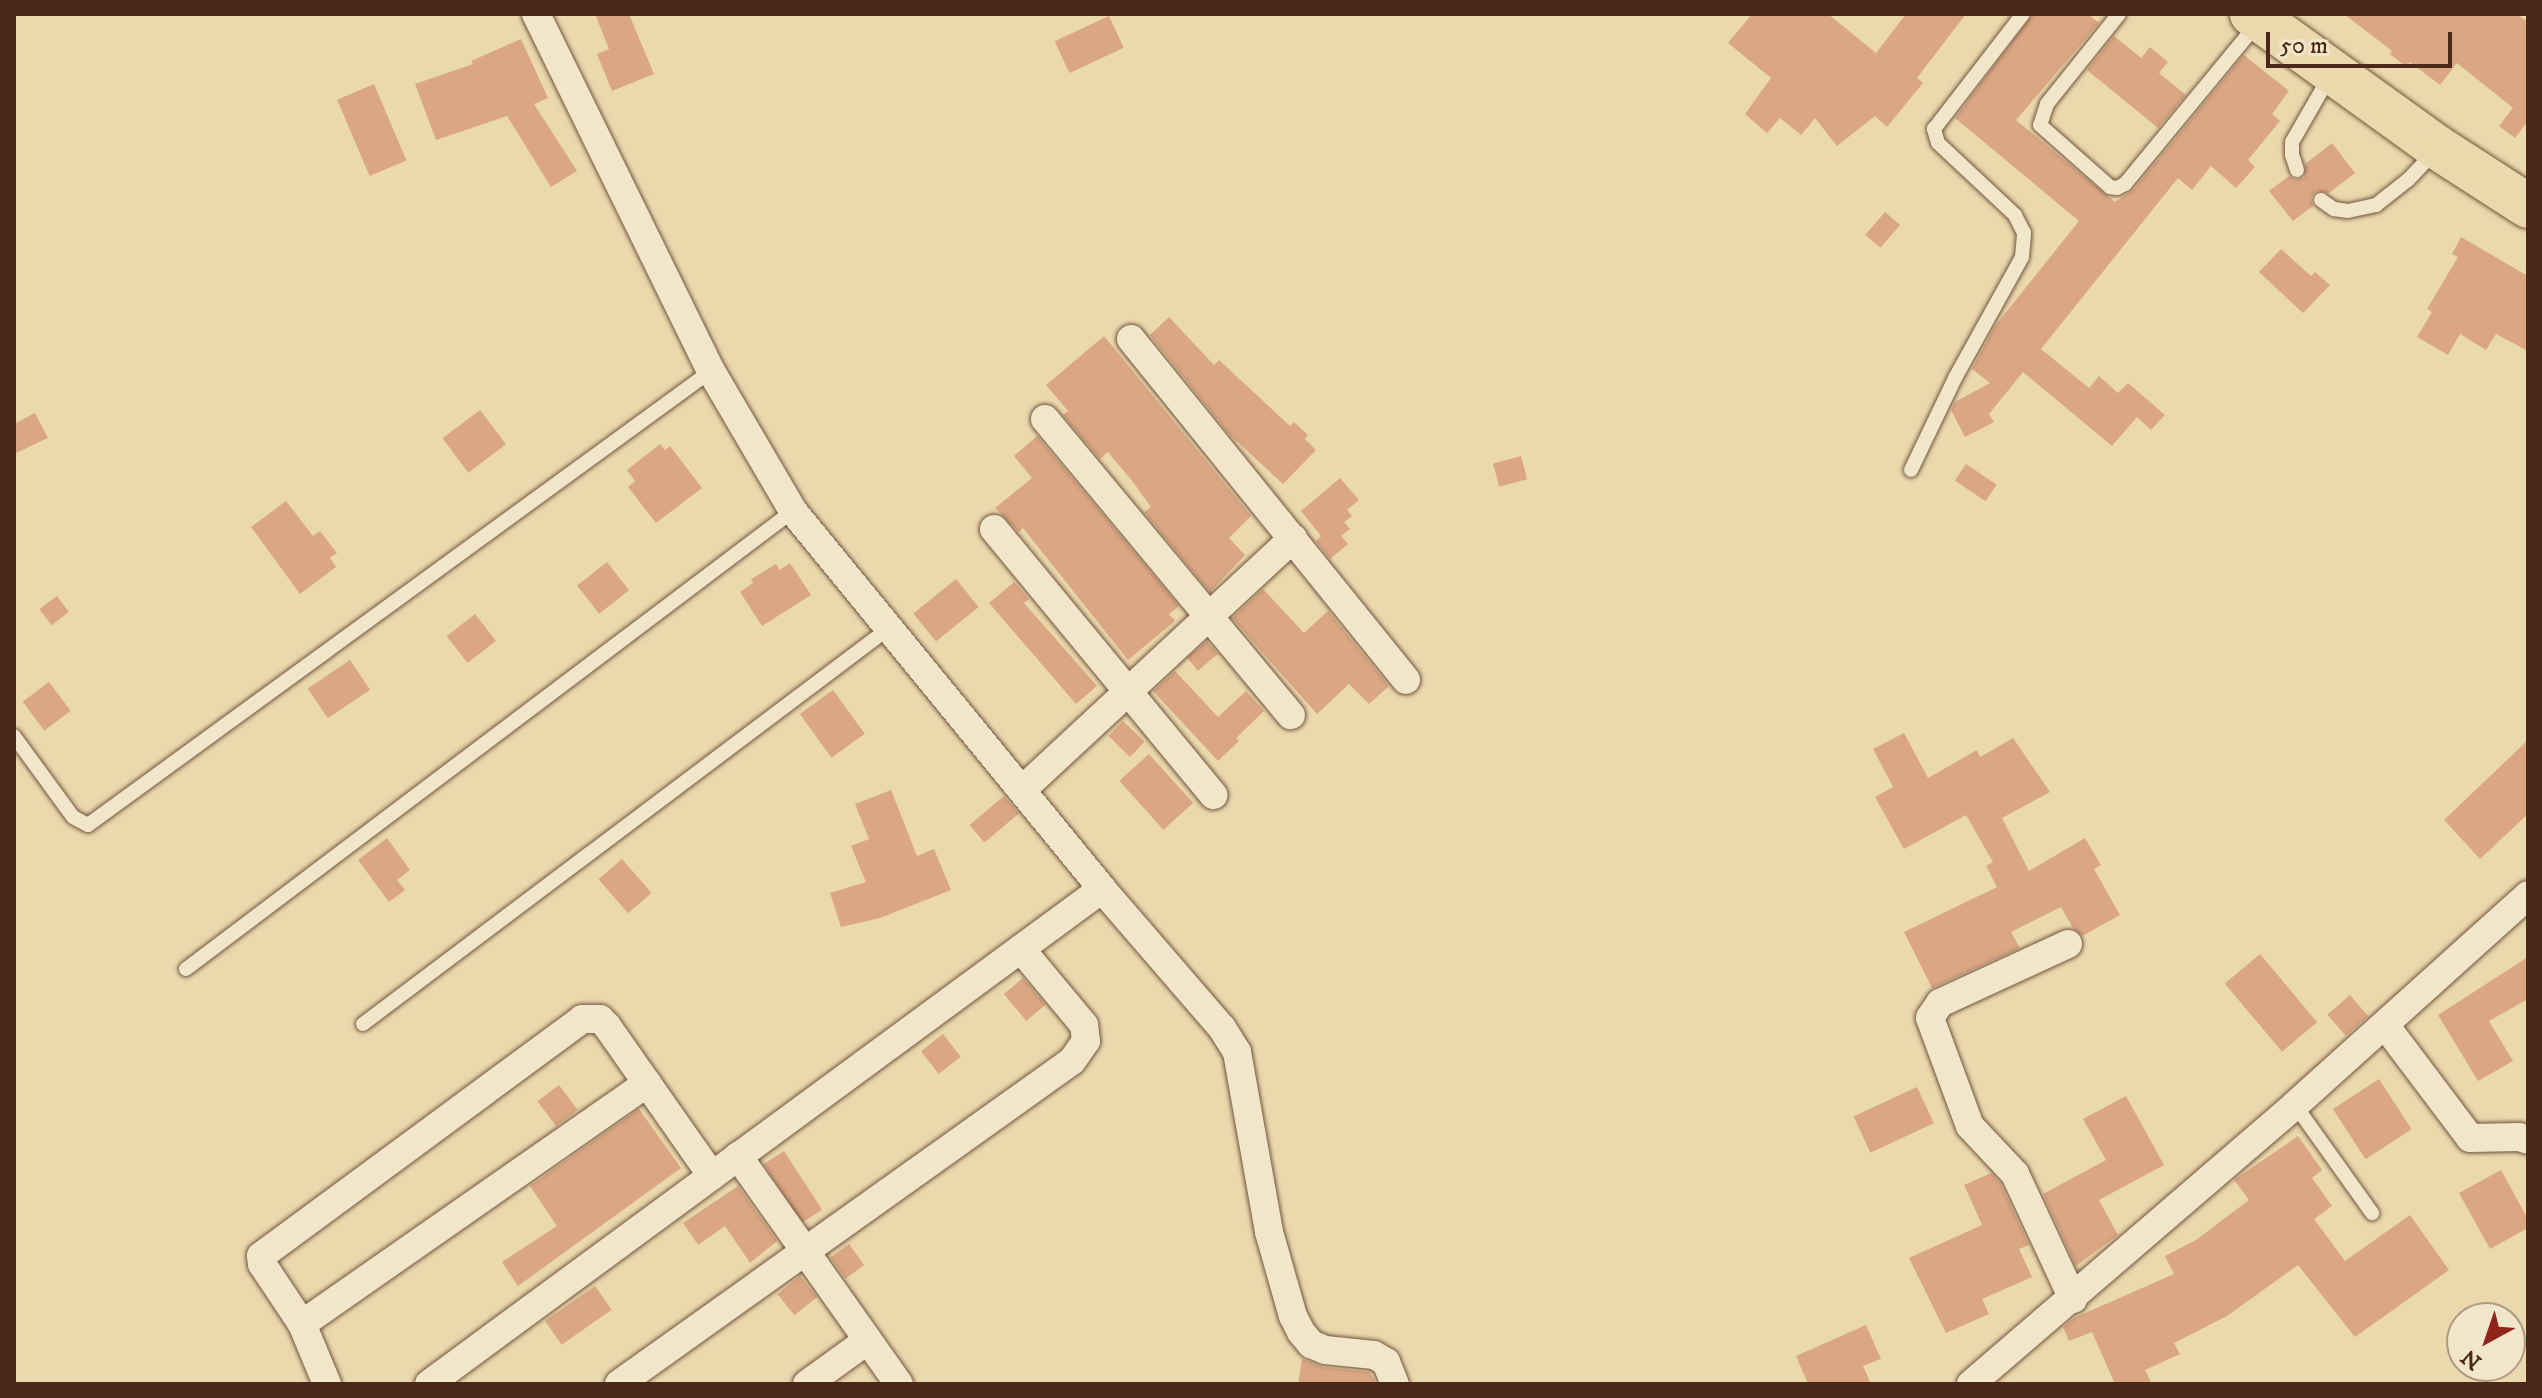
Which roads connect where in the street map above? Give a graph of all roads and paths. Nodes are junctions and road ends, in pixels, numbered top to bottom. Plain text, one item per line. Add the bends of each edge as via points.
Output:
1 (536, 14) edge
2 (2023, 14) edge
3 (2119, 14) edge
4 (2266, 16) edge
5 (2332, 72) junction
6 (2444, 140) junction
7 (2297, 170) dead end
8 (2528, 182) edge
9 (2321, 200) dead end
10 (2528, 206) edge
11 (1131, 339) dead end
12 (711, 371) junction
13 (1045, 419) dead end
14 (1911, 470) dead end
15 (793, 511) junction
16 (994, 529) dead end
17 (1293, 538) junction
18 (1207, 615) junction
19 (889, 628) junction
20 (1406, 680) dead end
21 (1126, 692) junction
22 (1291, 715) dead end
23 (14, 736) edge
24 (1022, 790) junction
25 (1213, 795) dead end
26 (1102, 889) junction
27 (2528, 895) edge
28 (2068, 944) dead end
29 (1021, 949) junction
30 (186, 969) dead end
31 (363, 1024) dead end
32 (2385, 1025) junction
33 (647, 1083) junction
34 (2295, 1105) junction
35 (2528, 1140) edge
36 (738, 1156) junction
37 (712, 1176) junction
38 (2372, 1213) dead end
39 (806, 1252) junction
40 (2073, 1299) junction
41 (302, 1324) junction
42 (868, 1340) junction
43 (327, 1384) edge
44 (429, 1384) edge
45 (619, 1384) edge
46 (807, 1384) edge
47 (899, 1384) edge
48 (1395, 1384) edge
49 (1971, 1384) edge

1 - 12 street
2 - 14 lane via 1934,129 1938,143 2015,215 2024,233 2022,257
3 - 4 lane via 2047,104 2040,125 2117,188
4 - 5 highway
4 - 6 highway
5 - 6 highway
5 - 7 lane via 2292,142
6 - 8 highway
6 - 9 lane via 2409,179 2376,205 2348,211
6 - 10 highway
11 - 17 street
12 - 15 street
12 - 23 lane via 88,825 73,817
13 - 18 street
15 - 19 street
15 - 30 lane
16 - 21 street
17 - 18 street
17 - 20 street
18 - 21 street
18 - 22 street
19 - 24 street
19 - 31 lane
21 - 24 street
21 - 25 street
24 - 26 street
26 - 29 street
26 - 48 street via 1237,1052 1269,1232 1301,1332 1325,1350 1374,1355 1386,1362
27 - 32 street
28 - 40 street via 1940,1003 1930,1018 1970,1126 2015,1174
29 - 36 street
29 - 39 street via 1084,1025 1086,1041 1072,1061
32 - 34 street
32 - 35 street via 2470,1138
33 - 37 street
33 - 41 street
33 - 41 street via 600,1019 582,1019 265,1251 262,1264
34 - 38 lane
34 - 40 street
36 - 37 street
36 - 39 street
37 - 44 street
39 - 42 street
39 - 45 street
40 - 49 street
41 - 43 street
42 - 46 street
42 - 47 street

